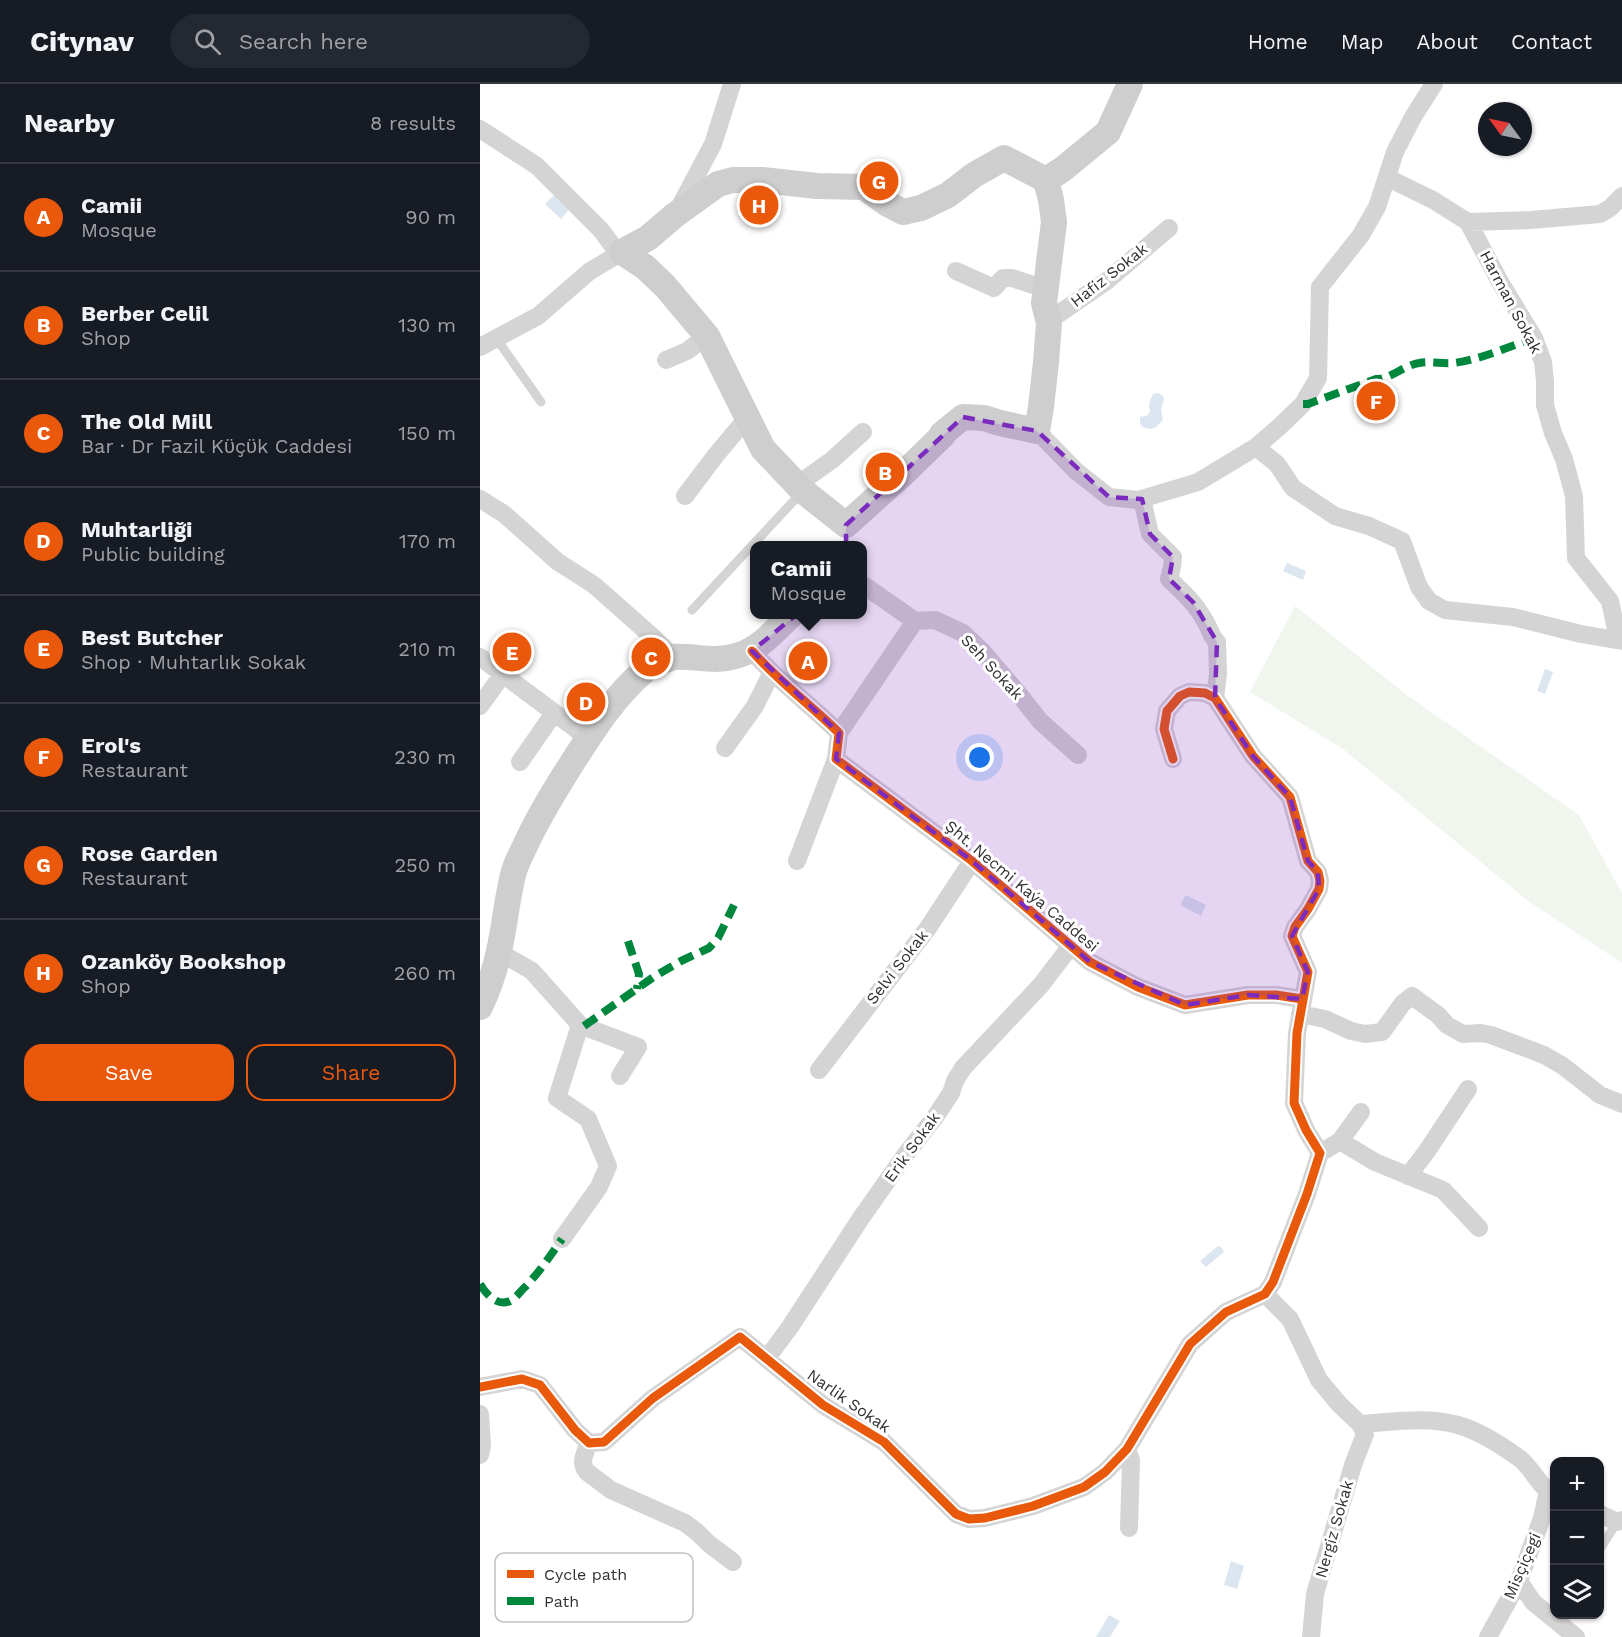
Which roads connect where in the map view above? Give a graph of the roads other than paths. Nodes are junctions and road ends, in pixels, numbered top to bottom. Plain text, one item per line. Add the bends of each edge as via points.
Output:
1 (732, 84) edge
2 (1130, 84) edge
3 (1434, 84) edge
4 (480, 129) edge
5 (1388, 178) junction
6 (1046, 180) junction
7 (1622, 196) edge
8 (675, 215) junction
9 (1468, 222) junction
10 (1169, 228) dead end
11 (622, 252) junction
12 (956, 271) dead end
13 (1045, 289) junction
14 (1049, 322) junction
15 (706, 336) junction
16 (488, 343) edge
17 (666, 360) dead end
18 (541, 402) dead end
19 (747, 418) junction
20 (1037, 431) junction
21 (863, 432) dead end
22 (1256, 447) junction
23 (800, 488) junction
24 (685, 496) dead end
25 (480, 499) edge
26 (1142, 499) junction
27 (846, 536) edge
28 (753, 541) edge
29 (750, 544) edge
30 (867, 587) edge
31 (692, 610) dead end
32 (788, 619) edge
33 (915, 621) junction
34 (1620, 640) edge
35 (752, 651) junction
36 (480, 657) edge
37 (673, 657) junction
38 (772, 672) junction
39 (503, 674) junction
40 (1215, 698) junction
41 (480, 706) edge
42 (554, 713) junction
43 (839, 733) junction
44 (588, 738) junction
45 (725, 748) dead end
46 (1078, 755) dead end
47 (836, 759) junction
48 (1173, 759) dead end
49 (520, 762) dead end
50 (797, 861) dead end
51 (972, 861) junction
52 (1070, 947) junction
53 (499, 952) junction
54 (480, 1007) edge
55 (1301, 1007) junction
56 (580, 1025) junction
57 (819, 1070) dead end
58 (620, 1076) dead end
59 (1468, 1089) dead end
60 (1622, 1104) edge
61 (1361, 1112) dead end
62 (1340, 1141) junction
63 (1320, 1153) junction
64 (1407, 1176) junction
65 (1479, 1228) dead end
66 (562, 1239) dead end
67 (1269, 1288) junction
68 (767, 1358) junction
69 (480, 1387) edge
70 (480, 1414) edge
71 (1360, 1425) junction
72 (589, 1443) junction
73 (1127, 1449) junction
74 (480, 1455) edge
75 (1550, 1492) edge
76 (1550, 1496) edge
77 (1604, 1516) edge
78 (1620, 1521) edge
79 (1129, 1528) dead end
80 (1604, 1542) edge
81 (734, 1562) dead end
82 (1519, 1581) junction
83 (1311, 1637) edge
84 (1488, 1637) edge
85 (1576, 1637) edge

1 - 8 street via 713,144
2 - 6 street via 1108,132
3 - 5 street via 1395,152
4 - 11 street via 537,166
5 - 9 street, Harman Sokak
5 - 22 street via 1361,235 1320,287 1322,378 1303,404
6 - 8 street via 1004,158 948,195 903,212 864,187 733,180 718,184
6 - 13 street via 1054,222
7 - 9 street via 1600,214
8 - 11 street via 648,238
9 - 34 street, Harman Sokak via 1534,338 1543,362 1545,405 1574,496 1576,558 1610,601
10 - 14 street, Hafiz Sokak via 1108,280
11 - 15 street via 666,286
11 - 16 street via 590,271 538,316
12 - 13 street via 994,288 1003,278 1012,278
13 - 14 street
14 - 20 street
15 - 17 street via 687,351
15 - 19 street
16 - 18 lane
19 - 23 street via 763,449
19 - 24 street
20 - 26 street via 1076,471 1109,497
20 - 27 street via 963,417 942,434
21 - 23 street
22 - 26 street via 1198,482
22 - 34 street via 1277,464 1293,488 1335,516 1402,541 1419,587 1429,601 1445,610 1513,617
23 - 27 street
23 - 28 lane
25 - 37 street via 504,514 558,562 594,585
26 - 40 street via 1150,534 1173,557 1169,579 1193,602 1217,642
29 - 31 lane
30 - 33 street, Seh Sokak
32 - 35 street
33 - 43 street
33 - 46 street, Seh Sokak via 935,620 963,633 1040,721
35 - 37 street via 718,659
35 - 38 street
36 - 39 street
37 - 44 street via 646,668
38 - 43 street
38 - 45 street via 755,706
39 - 41 street
39 - 42 street
40 - 48 street via 1189,692 1167,711 1164,729
40 - 55 street via 1253,756 1290,797 1308,861 1318,872 1319,889 1292,936 1308,972
42 - 44 street
42 - 49 street
43 - 47 street
44 - 53 street via 551,796 515,867
47 - 50 street
47 - 51 street, Şht. Necmi Kaýa Caddesi
51 - 52 street, Şht. Necmi Kaýa Caddesi
51 - 57 street, Selvi Sokak via 928,928
52 - 55 street, Şht. Necmi Kaýa Caddesi via 1138,987 1185,1005 1248,995 1276,995
52 - 68 street, Erik Sokak via 1041,985 963,1068 935,1117
53 - 54 street
53 - 56 street via 532,971
55 - 60 street, Şht. Necmi Kaýa Caddesi via 1365,1034 1382,1032 1412,996 1463,1034 1491,1035 1544,1055 1600,1095
55 - 63 street via 1294,1103
56 - 58 street via 638,1047
56 - 66 street via 557,1098 588,1119 608,1166 599,1187
59 - 64 street
61 - 62 street
62 - 63 street
62 - 64 street
63 - 67 street
64 - 65 street via 1443,1190
67 - 71 street via 1290,1319 1319,1380
67 - 73 street, Narlik Sokak via 1226,1312 1190,1344
68 - 72 street, Narlik Sokak via 740,1337 653,1398 604,1442
68 - 73 street, Narlik Sokak via 823,1405 884,1442 956,1514 969,1519 1033,1506 1083,1487 1105,1472
69 - 72 street via 522,1378 540,1385
70 - 74 street
71 - 75 street via 1429,1420 1458,1425 1485,1435 1522,1460
71 - 83 street, Nergiz Sokak via 1365,1434 1315,1594
72 - 81 street via 583,1462 587,1472 611,1490 685,1523
73 - 79 street via 1131,1460
76 - 82 street, Misçiçegi
77 - 78 street
78 - 80 lane
82 - 84 street, Misçiçegi
82 - 85 street via 1533,1602

